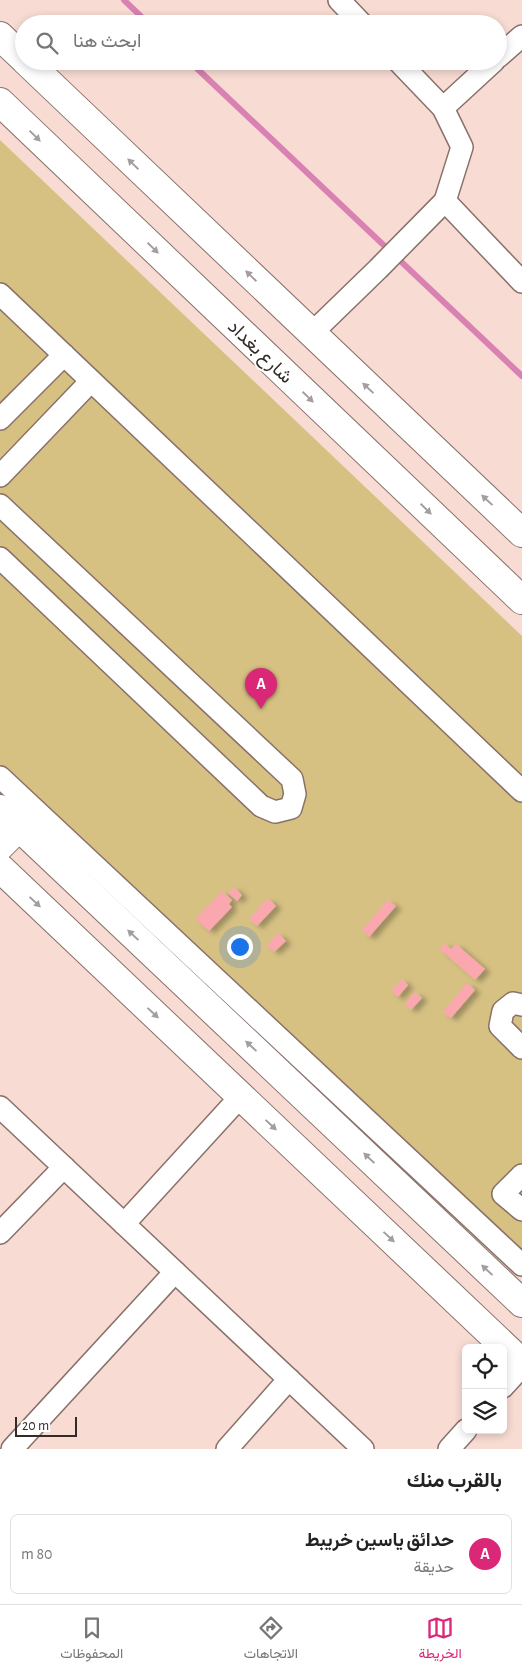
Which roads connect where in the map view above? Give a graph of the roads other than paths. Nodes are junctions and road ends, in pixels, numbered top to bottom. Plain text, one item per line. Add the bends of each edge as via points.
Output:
1 (339, 0) edge
2 (353, 15) edge
3 (0, 36) edge
4 (522, 36) edge
5 (15, 50) edge
6 (507, 50) edge
7 (35, 70) edge
8 (407, 70) edge
9 (484, 70) edge
10 (0, 102) edge
11 (443, 108) junction
12 (445, 201) junction
13 (522, 282) edge
14 (0, 294) edge
15 (310, 334) junction
16 (64, 355) junction
17 (91, 381) junction
18 (0, 419) edge
19 (0, 476) edge
20 (0, 505) edge
21 (522, 533) edge
22 (0, 558) edge
23 (522, 600) edge
24 (0, 777) edge
25 (522, 791) edge
26 (6, 827) edge
27 (0, 868) edge
28 (522, 1005) edge
29 (522, 1048) edge
30 (241, 1096) junction
31 (0, 1107) edge
32 (64, 1167) junction
33 (522, 1175) edge
34 (522, 1210) edge
35 (124, 1224) junction
36 (0, 1233) edge
37 (466, 1251) junction
38 (522, 1265) edge
39 (175, 1272) junction
40 (437, 1282) junction
41 (522, 1303) edge
42 (522, 1364) edge
43 (289, 1379) junction
44 (507, 1382) edge
45 (462, 1434) edge
46 (12, 1449) edge
47 (227, 1449) edge
48 (363, 1449) edge
49 (449, 1449) edge

1 - 2 street
3 - 5 main road
4 - 6 street
15 -> 7 main road
8 - 11 street
9 - 11 street
10 -> 23 main road, شارع بغداد
11 - 12 street via 462,147
12 - 13 street
12 - 15 street
14 - 16 street
21 -> 15 main road
16 - 17 street
16 - 18 street
17 - 19 street
17 - 25 street
20 - 22 street via 292,778 296,794 291,808 275,812 261,806
24 - 38 street
37 -> 26 main road
27 -> 30 main road
28 - 29 street via 513,1003 503,1011 500,1026
30 - 35 street
30 -> 40 main road
31 - 32 street
32 - 35 street
32 - 36 street
33 - 34 street via 503,1194
35 - 39 street
37 - 40 main road
41 -> 37 main road
39 - 43 street
39 - 46 street
40 - 42 main road
42 - 44 street
43 - 47 street
43 - 48 street
45 - 49 street

